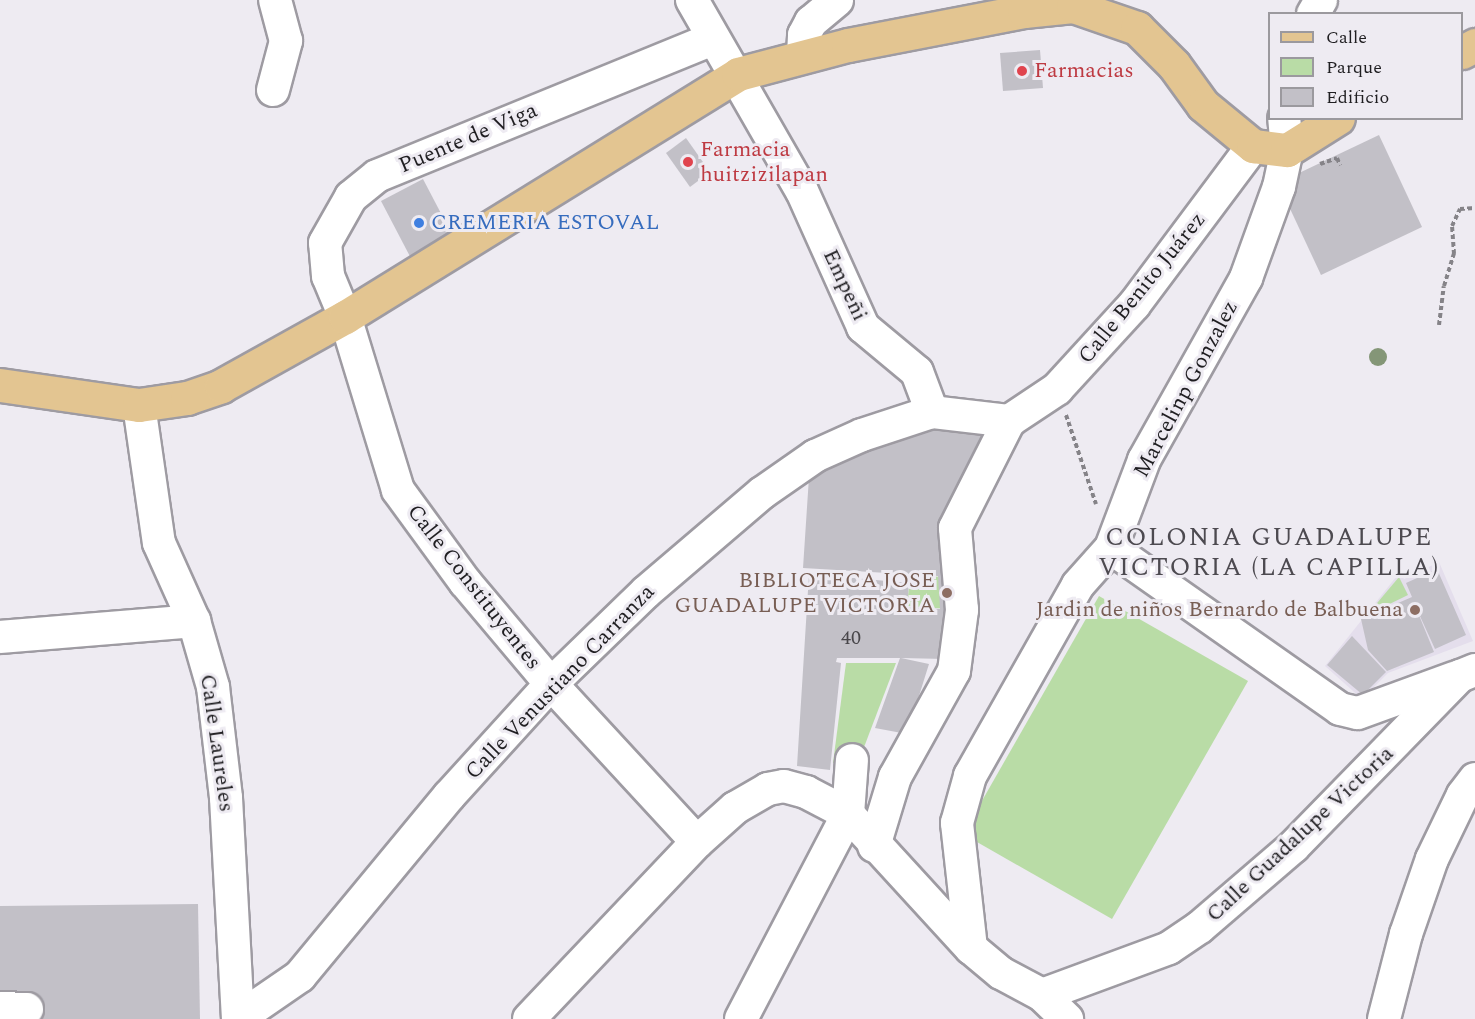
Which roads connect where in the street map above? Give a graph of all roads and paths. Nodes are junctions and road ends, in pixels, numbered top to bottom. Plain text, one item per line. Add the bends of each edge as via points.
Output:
1 (275, 0) edge
2 (692, 0) edge
3 (837, 0) edge
4 (712, 39) junction
5 (803, 54) junction
6 (738, 74) junction
7 (273, 90) dead end
8 (1284, 120) edge
9 (1335, 120) edge
10 (1253, 146) junction
11 (1287, 150) junction
12 (1475, 208) edge
13 (345, 317) junction
14 (1439, 325) dead end
15 (0, 385) edge
16 (1057, 390) junction
17 (139, 405) junction
18 (932, 412) junction
19 (1009, 421) junction
20 (1111, 548) junction
21 (194, 621) junction
22 (0, 637) edge
23 (1468, 673) edge
24 (551, 684) junction
25 (852, 760) dead end
26 (1475, 778) edge
27 (848, 814) junction
28 (697, 842) junction
29 (874, 846) junction
30 (971, 948) junction
31 (1042, 994) junction
32 (238, 1018) edge
33 (529, 1019) edge
34 (741, 1019) edge
35 (1067, 1019) edge
36 (1384, 1019) edge

1 - 7 street via 286,41
2 - 4 street, Empeñi
3 - 5 street via 811,21 804,35
4 - 6 street, Empeñi
4 - 13 street, Puente de Viga via 377,176 351,197 325,243 328,276
5 - 6 main road
5 - 10 main road via 1024,11 1073,6 1137,28 1174,65 1203,105
6 - 13 main road
6 - 18 street, Empeñi via 802,191 863,327 917,372
8 - 11 street
9 - 11 main road
10 - 11 main road
10 - 16 street, Calle Benito Juárez via 1134,305
11 - 20 street, Marcelinp Gonzalez via 1267,229 1246,278 1144,460
12 - 14 path via 1460,209 1452,226 1454,254 1444,286
13 - 17 main road via 221,386 187,398
13 - 24 street, Calle Constituyentes via 398,490 465,582
15 - 17 main road
16 - 19 street, Calle Benito Juárez
16 - 20 path
17 - 21 street, Calle Laureles via 159,543
18 - 19 street
18 - 24 street, Calle Venustiano Carranza via 862,435 815,456 762,493 646,592
19 - 29 street via 956,528 962,610 954,671 895,777
20 - 23 street via 1340,709 1358,713
20 - 30 street, Marcelinp Gonzalez via 1078,585 970,776 957,823
21 - 22 street
21 - 32 street, Calle Laureles via 213,687 220,738
23 - 31 street, Calle Guadalupe Victoria via 1293,847 1200,927 1169,948
24 - 28 street, Calle Constituyentes
24 - 32 street, Calle Venustiano Carranza via 449,796 300,976
25 - 27 street
26 - 36 street via 1462,795 1432,859 1406,934
27 - 28 street via 806,792 784,786 768,789 735,808
27 - 29 street
27 - 34 street
28 - 33 street
29 - 30 street
30 - 31 street via 1001,973
31 - 35 street

